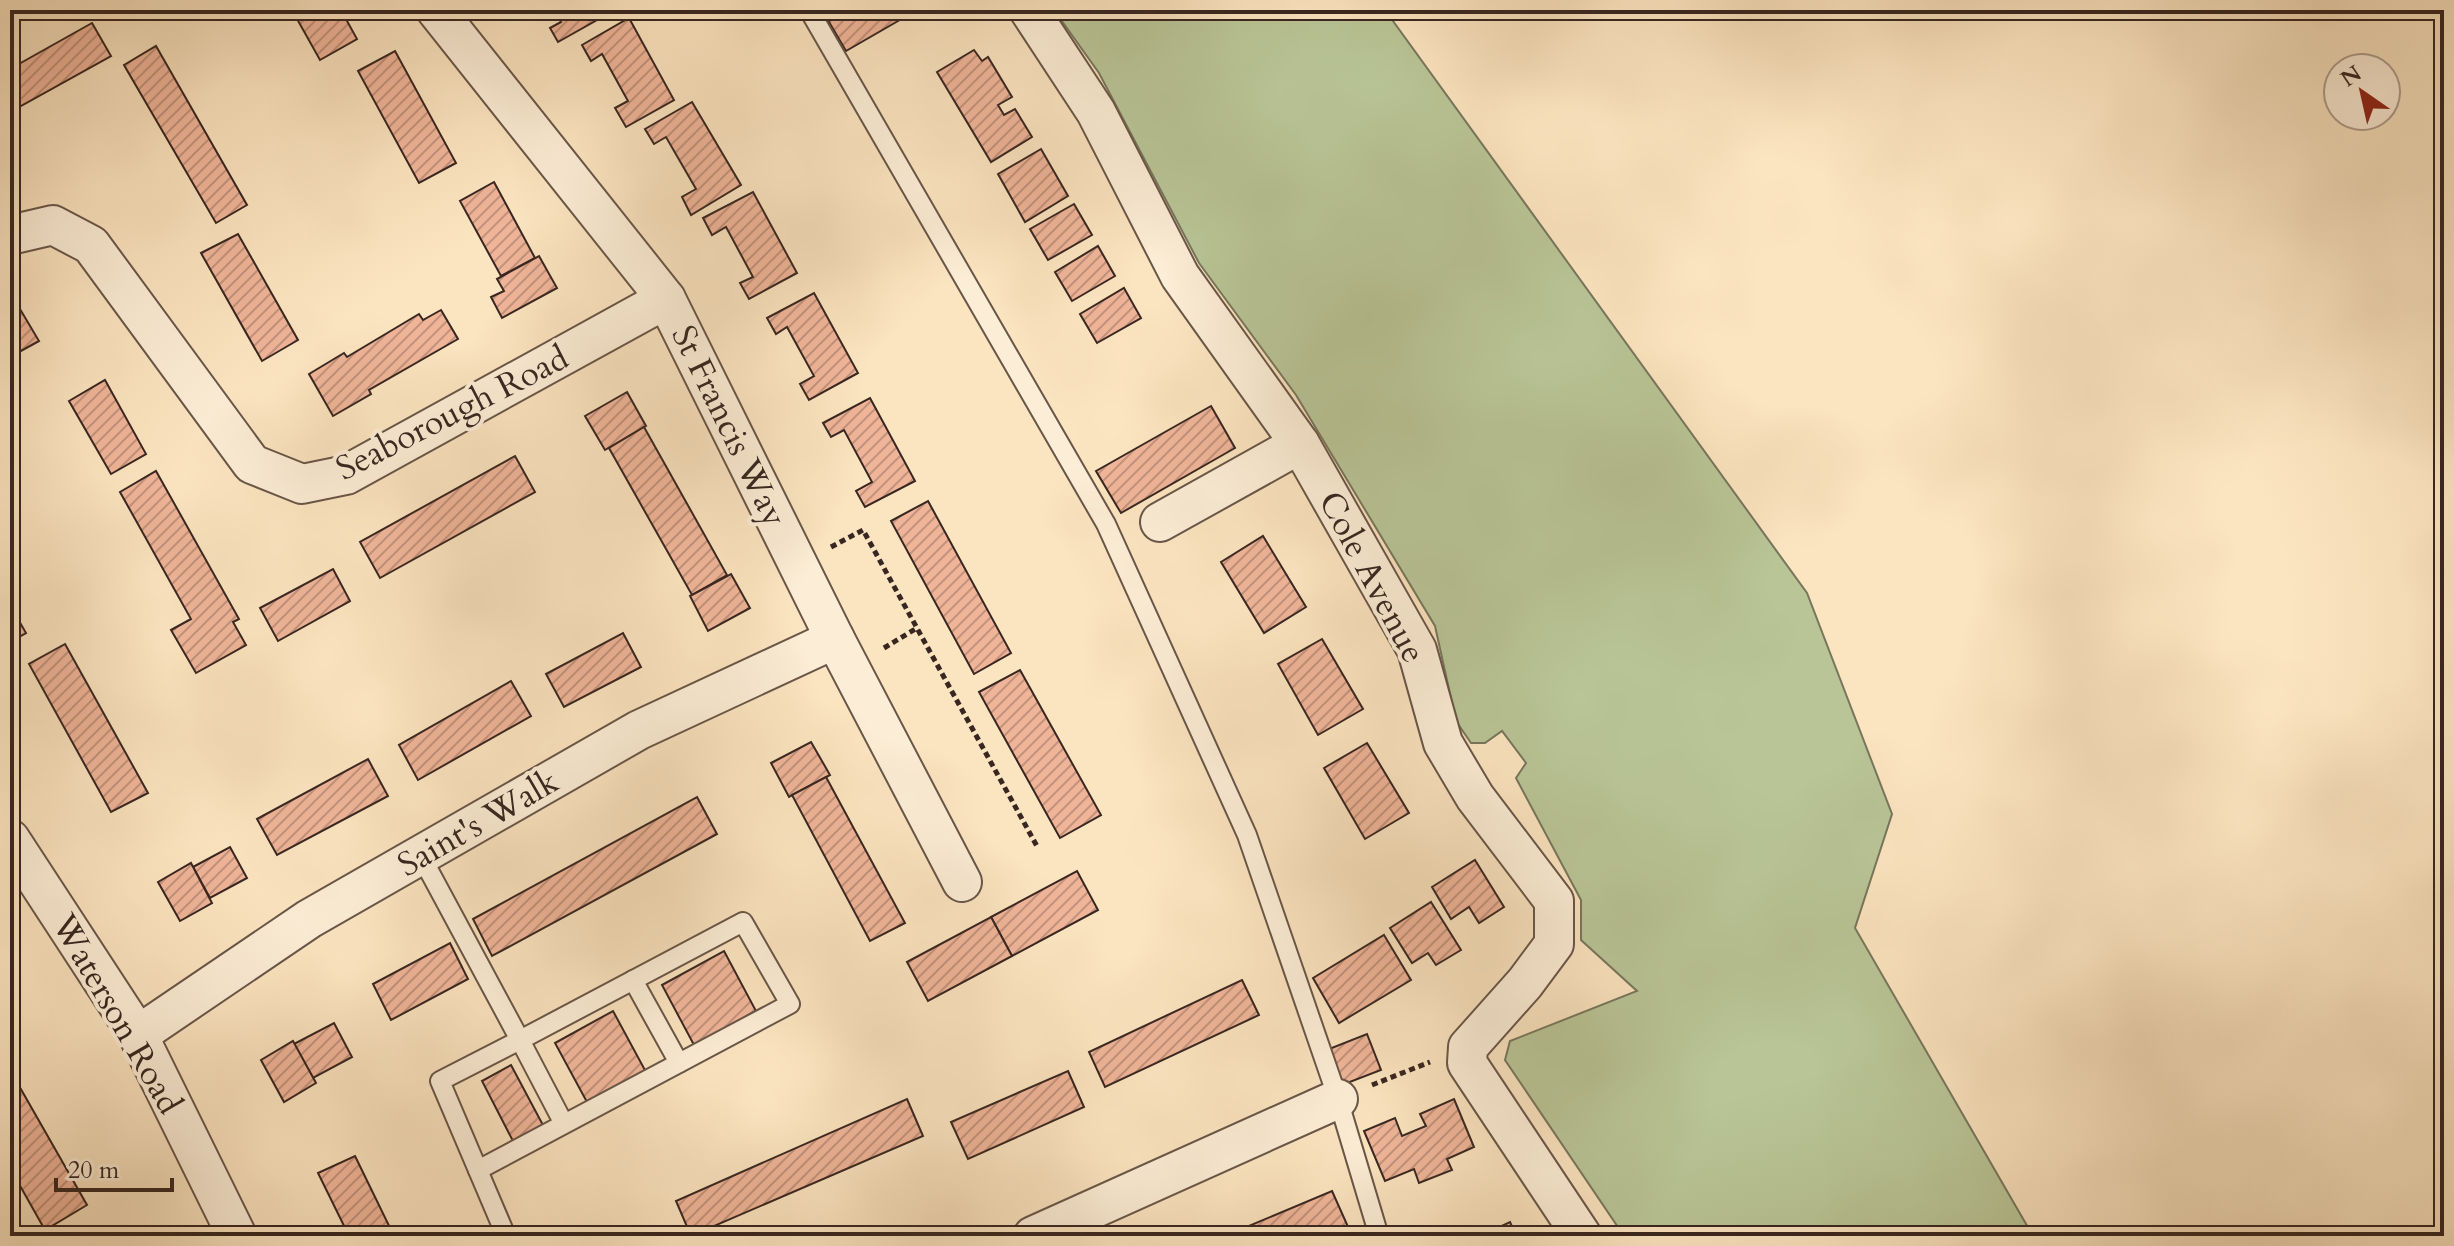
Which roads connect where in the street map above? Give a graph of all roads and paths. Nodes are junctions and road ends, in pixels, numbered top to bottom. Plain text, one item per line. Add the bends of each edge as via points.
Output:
1 (436, 10) edge
2 (809, 10) edge
3 (1029, 10) edge
4 (10, 235) edge
5 (666, 299) junction
6 (1300, 444) junction
7 (1160, 522) dead end
8 (827, 549) dead end
9 (917, 628) junction
10 (835, 639) junction
11 (884, 648) dead end
12 (10, 839) edge
13 (1038, 848) dead end
14 (421, 856) junction
15 (962, 882) dead end
16 (633, 980) junction
17 (138, 1035) junction
18 (520, 1040) junction
19 (1468, 1047) junction
20 (679, 1063) junction
21 (1338, 1099) junction
22 (564, 1124) junction
23 (478, 1170) junction
24 (237, 1236) edge
25 (506, 1236) edge
26 (1033, 1236) edge
27 (1379, 1236) edge
28 (1582, 1236) edge

1 - 5 street, St Francis Way
2 - 21 lane via 1106,524 1247,835
3 - 6 street, Cole Avenue via 1096,112 1180,276
4 - 5 street, Seaborough Road via 53,225 91,245 252,464 302,484 346,475
5 - 10 street, St Francis Way
6 - 7 street
6 - 19 street, Cole Avenue via 1417,650 1443,743 1475,797 1554,901 1554,944
8 - 9 path via 863,530
9 - 11 path
9 - 13 path
10 - 14 street, Saint's Walk via 639,730
10 - 15 street, St Francis Way
12 - 17 street, Waterson Road
14 - 17 street, Saint's Walk via 309,919
14 - 18 lane
16 - 18 lane
16 - 20 lane
16 - 20 lane via 743,922 790,1004
17 - 24 street, Waterson Road
18 - 22 lane
18 - 23 lane via 440,1081
19 - 21 path
19 - 28 street via 1467,1063
20 - 22 lane
21 - 26 street
21 - 27 lane
22 - 23 lane
23 - 25 lane

